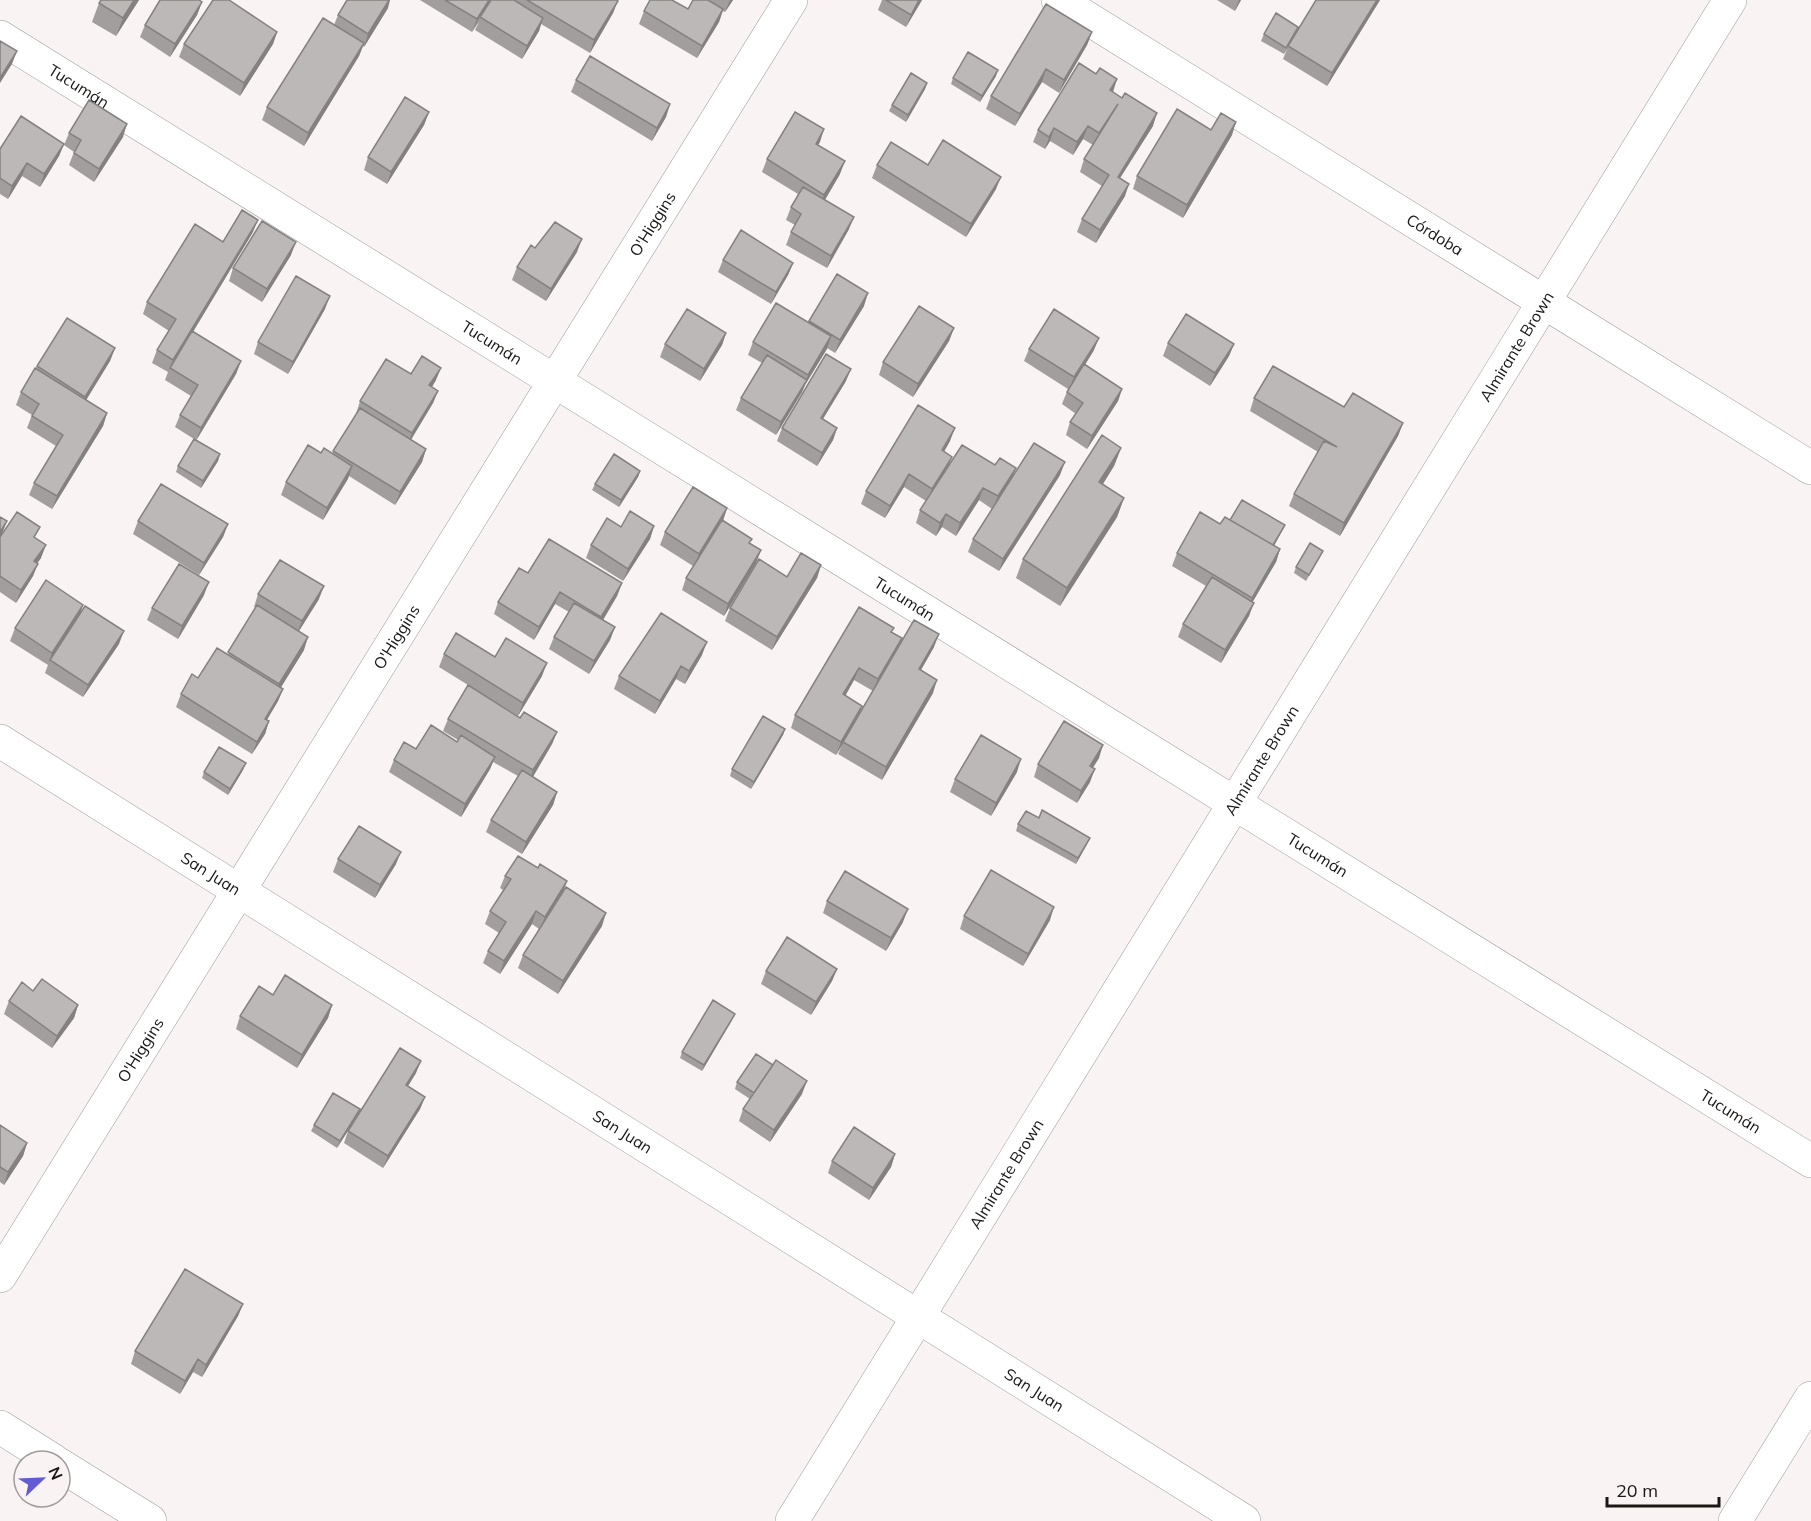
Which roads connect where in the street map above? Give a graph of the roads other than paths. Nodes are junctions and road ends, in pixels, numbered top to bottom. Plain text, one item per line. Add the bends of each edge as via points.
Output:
1 (791, 0) edge
2 (1058, 0) edge
3 (1730, 0) edge
4 (0, 37) edge
5 (1544, 302) junction
6 (555, 381) junction
7 (1811, 468) edge
8 (0, 741) edge
9 (1235, 803) junction
10 (238, 891) junction
11 (1811, 1161) edge
12 (0, 1276) edge
13 (918, 1317) junction
14 (1811, 1398) edge
15 (0, 1427) edge
16 (35, 1449) edge
17 (72, 1472) edge
18 (150, 1521) edge
19 (792, 1521) edge
20 (1244, 1521) edge
21 (1736, 1521) edge

1 - 6 street, O'Higgins
2 - 5 street, Córdoba
3 - 5 street, Almirante Brown
4 - 6 street, Tucumán
5 - 7 street, Córdoba
5 - 9 street, Almirante Brown
6 - 9 street, Tucumán
6 - 10 street, O'Higgins
8 - 10 street, San Juan
9 - 11 street, Tucumán
9 - 13 street, Almirante Brown
10 - 12 street, O'Higgins
10 - 13 street, San Juan
13 - 19 street, Almirante Brown
13 - 20 street, San Juan
14 - 21 street
15 - 16 street
17 - 18 street

